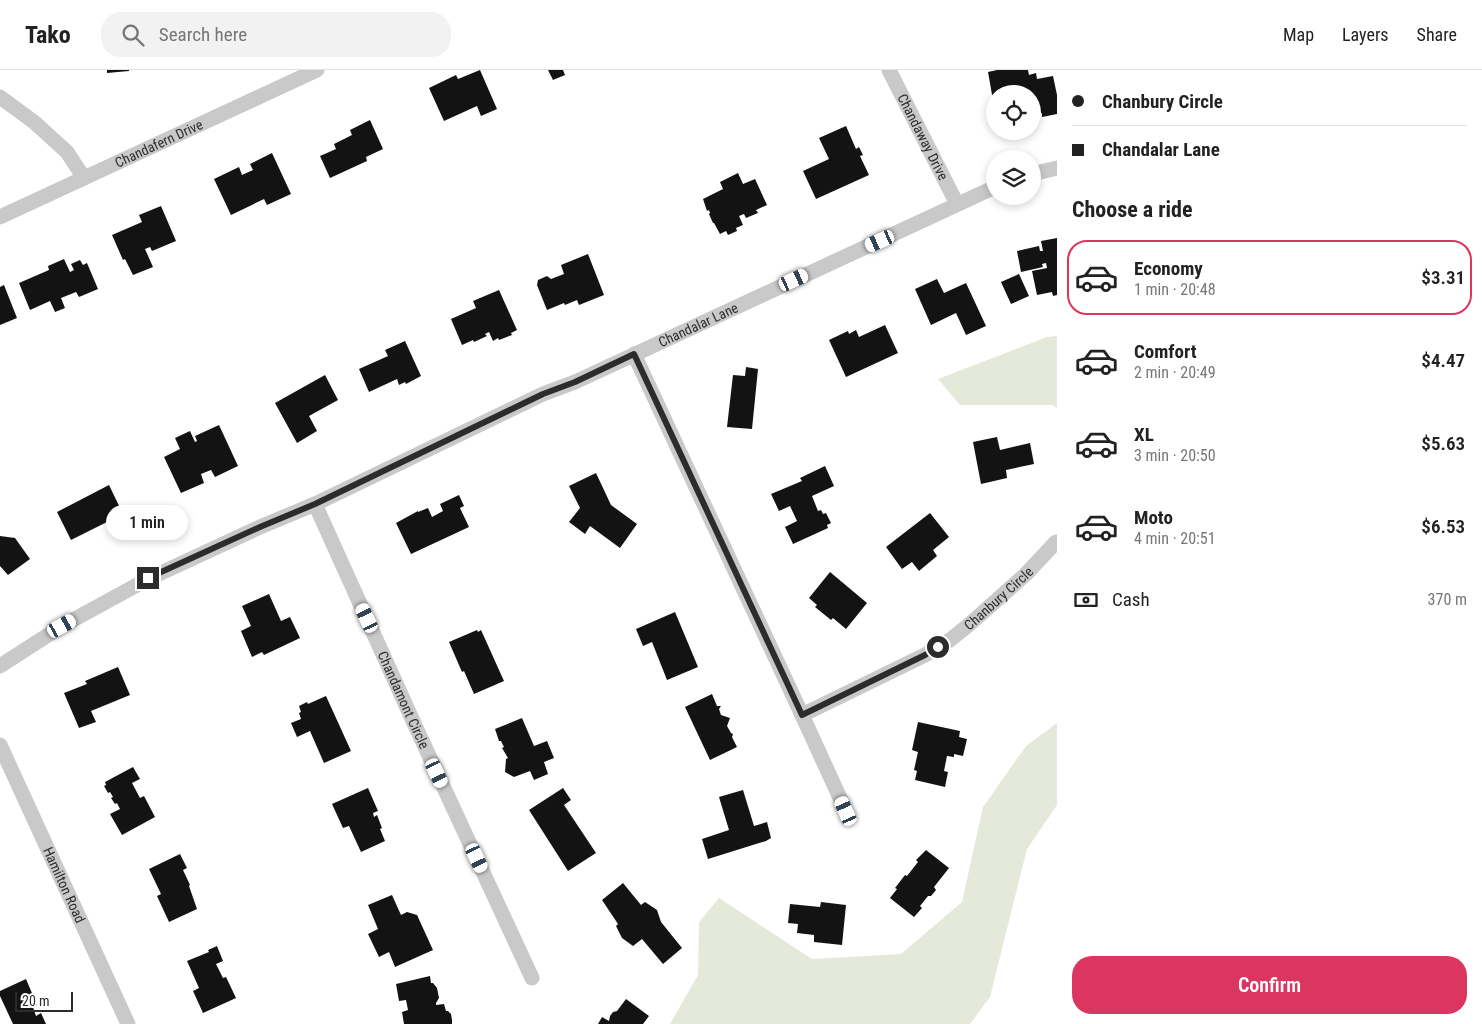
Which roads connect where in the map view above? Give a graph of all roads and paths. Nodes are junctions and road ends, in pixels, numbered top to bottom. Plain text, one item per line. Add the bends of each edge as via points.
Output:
1 (317, 70) edge
2 (890, 70) edge
3 (0, 97) edge
4 (1057, 168) edge
5 (1041, 172) edge
6 (84, 178) junction
7 (986, 191) edge
8 (957, 204) junction
9 (0, 217) edge
10 (634, 354) junction
11 (315, 504) junction
12 (1056, 542) dead end
13 (0, 666) edge
14 (802, 715) junction
15 (0, 745) edge
16 (846, 811) dead end
17 (532, 978) dead end
18 (128, 1024) edge

1 - 6 street, Chandafern Drive
2 - 8 street, Chandaway Drive
3 - 6 street via 67,152
4 - 5 street
6 - 9 street, Chandafern Drive
7 - 8 street, Chandalar Lane
8 - 10 street, Chandalar Lane
10 - 11 street, Chandalar Lane via 543,394
10 - 14 street
11 - 13 street, Chandalar Lane via 148,578 62,626
11 - 17 street, Chandamont Circle
12 - 14 street, Chanbury Circle via 1026,574 950,640
14 - 16 street
15 - 18 street, Hamilton Road

